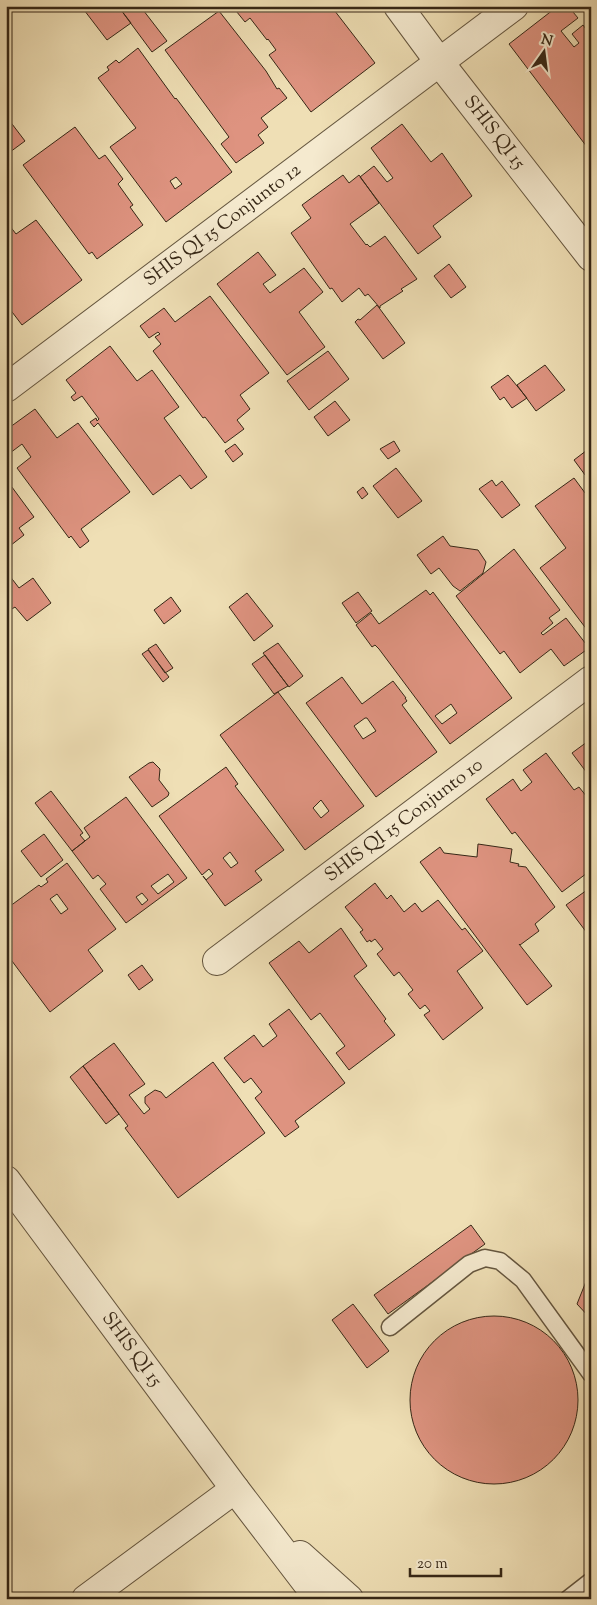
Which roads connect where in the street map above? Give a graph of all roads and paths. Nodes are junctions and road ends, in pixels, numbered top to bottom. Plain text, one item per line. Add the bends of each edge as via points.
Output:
1 (398, 6) edge
2 (514, 6) edge
3 (440, 63) junction
4 (591, 257) edge
5 (6, 388) edge
6 (591, 680) edge
7 (217, 961) dead end
8 (6, 1180) edge
9 (390, 1327) dead end
10 (591, 1374) edge
11 (234, 1489) junction
12 (258, 1519) junction
13 (591, 1581) edge
14 (86, 1599) edge
15 (319, 1599) edge
16 (349, 1599) edge
17 (568, 1599) edge

1 - 3 street, SHIS QI 15
2 - 3 street, SHIS QI 15 Conjunto 12
3 - 4 street, SHIS QI 15
3 - 5 street, SHIS QI 15 Conjunto 12
6 - 7 street, SHIS QI 15 Conjunto 10
8 - 11 street, SHIS QI 15
9 - 10 lane via 469,1264 485,1258 500,1260 523,1280
11 - 12 street, SHIS QI 15
11 - 14 street
12 - 15 street, SHIS QI 15
12 - 16 street, SHIS QI 15
13 - 17 lane

